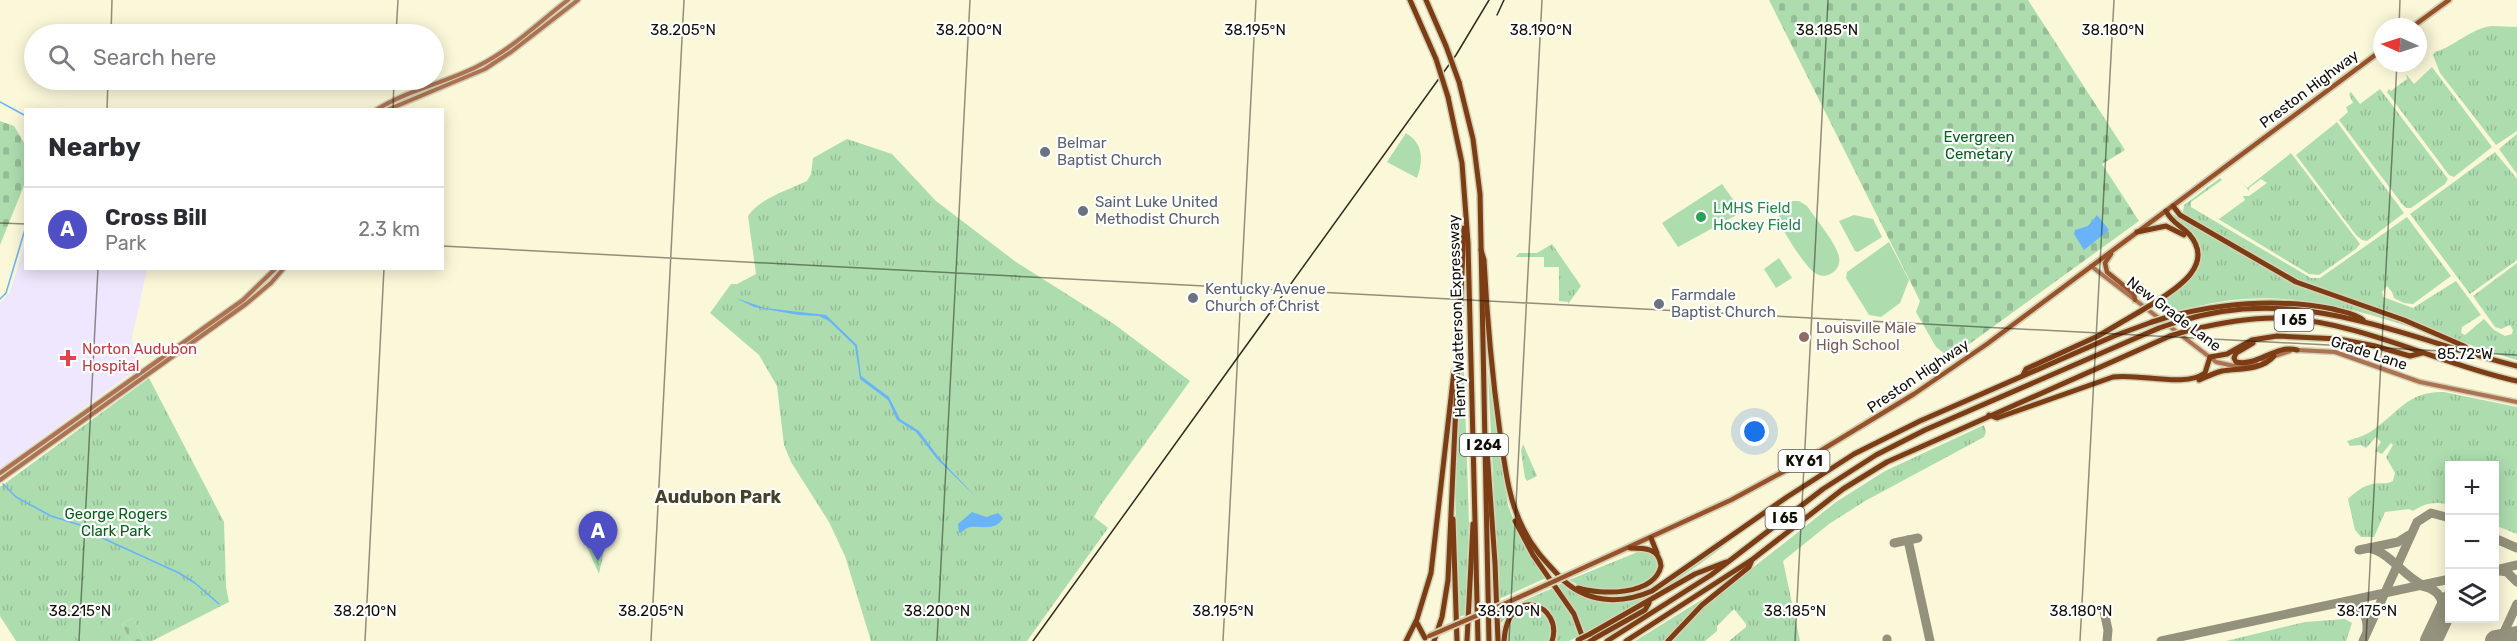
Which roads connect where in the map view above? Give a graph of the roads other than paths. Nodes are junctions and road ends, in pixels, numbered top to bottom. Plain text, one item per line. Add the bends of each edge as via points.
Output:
1 (568, 0) edge
2 (578, 0) edge
3 (1410, 0) edge
4 (1426, 0) edge
5 (2449, 0) edge
6 (2424, 18) edge
7 (2373, 57) edge
8 (444, 80) edge
9 (444, 86) edge
10 (417, 90) edge
11 (435, 90) edge
12 (379, 108) edge
13 (392, 108) edge
14 (2173, 206) junction
15 (2166, 211) junction
16 (1466, 215) junction
17 (2137, 232) junction
18 (2115, 249) junction
19 (1481, 250) junction
20 (2196, 260) junction
21 (2091, 266) junction
22 (274, 270) edge
23 (282, 270) edge
24 (2135, 300) junction
25 (2363, 320) junction
26 (2281, 337) junction
27 (2297, 350) junction
28 (2422, 353) junction
29 (2474, 354) junction
30 (2274, 356) junction
31 (2210, 357) junction
32 (1457, 361) junction
33 (2249, 365) joint
34 (2517, 366) edge
35 (2023, 375) junction
36 (2150, 377) junction
37 (2517, 381) edge
38 (2517, 402) edge
39 (1989, 415) junction
40 (1484, 431) junction
41 (0, 473) edge
42 (0, 480) edge
43 (1508, 485) junction
44 (1451, 512) junction
45 (1474, 516) junction
46 (1651, 538) junction
47 (1630, 548) junction
48 (1658, 555) junction
49 (1753, 559) junction
50 (1730, 561) junction
51 (1562, 579) junction
52 (1417, 618) junction
53 (1590, 638) edge
54 (1427, 639) edge
55 (1579, 640) edge
56 (1406, 641) edge
57 (1457, 641) edge
58 (1467, 641) edge
59 (1478, 641) edge
60 (1489, 641) edge
61 (1498, 641) edge
62 (1504, 641) edge
63 (1552, 641) edge
64 (1607, 641) edge
65 (1626, 641) edge
66 (1668, 641) edge

1 - 8 main road via 487,62
2 - 9 main road via 485,69
3 - 16 highway, Henry Watterson Expressway / I 264, bridge via 1437,59 1449,97 1460,151
4 - 19 highway, Henry Watterson Expressway / I 264, bridge via 1459,82 1475,155
5 - 6 main road
7 - 14 main road, Preston Highway / KY 61
10 - 12 main road
11 - 13 main road
14 - 15 main road, Preston Highway / KY 61
14 - 29 highway via 2180,215 2296,282 2404,320
15 - 17 main road, Preston Highway / KY 61
15 - 20 highway via 2171,221 2193,240
16 - 32 highway
16 - 45 highway, Henry Watterson Expressway / I 264
17 - 18 main road, Preston Highway / KY 61
17 - 20 highway via 2159,226 2174,228 2188,239
18 - 21 main road, Preston Highway / KY 61
18 - 24 main road via 2107,260 2106,270 2134,294
19 - 40 highway, Henry Watterson Expressway / I 264
19 - 43 highway via 1490,362
20 - 35 highway, bridge via 2188,278 2154,303 2098,336 2026,369
21 - 24 main road, New Grade Lane
21 - 46 main road, Preston Highway / KY 61 via 1951,369 1873,420 1790,469
22 - 41 main road via 243,300
23 - 42 main road via 246,304
24 - 31 main road, New Grade Lane
25 - 29 highway, I 65
25 - 35 highway, bridge via 2326,308 2271,303 2220,306 2152,322
25 - 50 highway, I 65, bridge via 2271,308 2228,310 2159,328 1905,439 1809,498
26 - 27 highway via 2255,342 2238,351 2236,362
26 - 28 highway via 2328,338 2409,356
26 - 31 highway via 2252,340 2227,354
27 - 30 main road, Grade Lane
27 - 38 main road, Grade Lane via 2335,352 2414,381
28 - 37 highway, I 65
28 - 39 highway, I 65, bridge via 2332,325 2287,319 2231,322 2170,336
29 - 34 highway, I 65
30 - 33 main road, Grade Lane
30 - 36 highway via 2251,368 2223,371 2190,383
31 - 33 main road, New Grade Lane via 2223,364
31 - 36 highway via 2208,368 2199,377
32 - 44 highway
32 - 52 highway via 1432,566
35 - 51 highway via 1898,431 1838,463 1644,595 1602,600 1579,592
36 - 39 highway via 2106,378 1997,418
39 - 49 highway, I 65 via 1863,476
40 - 60 highway, Henry Watterson Expressway / I 264
40 - 61 highway via 1488,443
43 - 51 highway via 1526,535
43 - 55 highway via 1510,505 1521,534 1574,614
44 - 54 highway via 1447,592 1442,617
44 - 57 highway
45 - 58 highway
45 - 59 highway, Henry Watterson Expressway / I 264
46 - 47 main road, Preston Highway / KY 61
46 - 48 highway
47 - 48 highway via 1650,549
47 - 54 main road, Preston Highway / KY 61, bridge
48 - 51 highway via 1661,566 1656,578 1624,592 1595,593
49 - 65 highway, I 65
49 - 66 highway
50 - 53 highway via 1695,574
50 - 64 highway, I 65
52 - 54 highway via 1417,627
52 - 56 highway
53 - 55 highway, bridge
62 - 63 highway via 1505,623 1510,615 1520,607 1530,606 1540,608 1551,618

